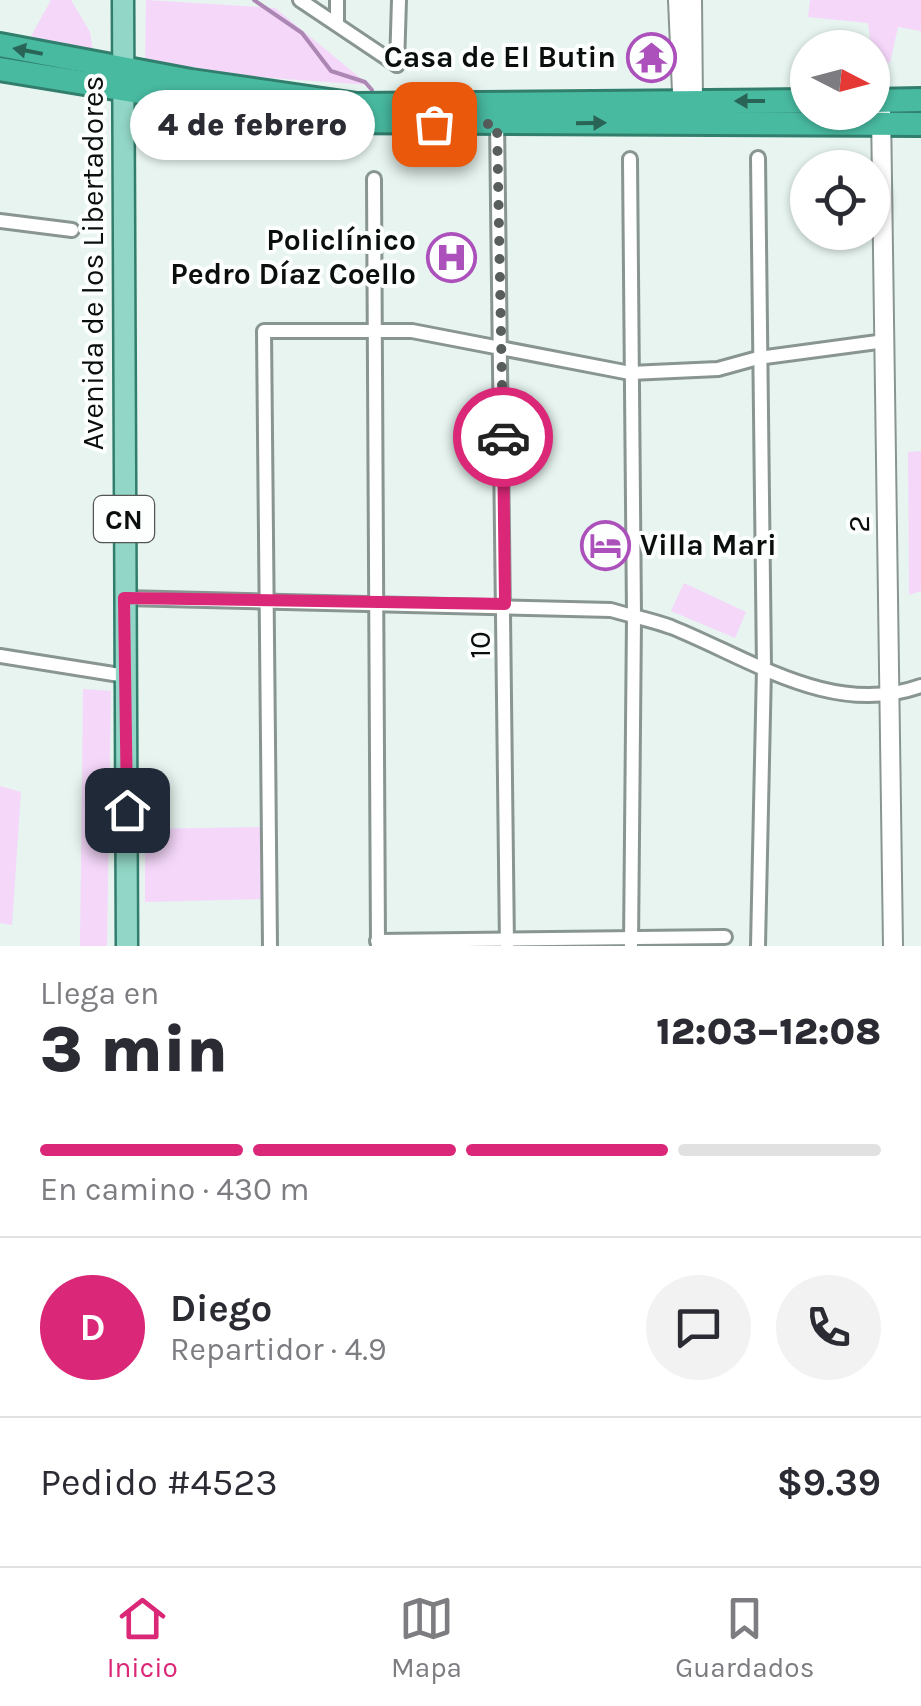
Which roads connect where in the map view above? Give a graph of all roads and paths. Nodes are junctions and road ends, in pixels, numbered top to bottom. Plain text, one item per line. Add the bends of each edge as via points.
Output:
1 (123, 0) edge
2 (300, 0) edge
3 (337, 0) edge
4 (398, 0) edge
5 (678, 0) edge
6 (692, 0) edge
7 (338, 24) junction
8 (0, 46) edge
9 (0, 69) edge
10 (124, 80) junction
11 (921, 100) edge
12 (790, 102) edge
13 (890, 106) edge
14 (686, 108) junction
15 (790, 108) edge
16 (890, 112) edge
17 (497, 114) junction
18 (921, 124) edge
19 (879, 130) edge
20 (758, 158) dead end
21 (630, 159) dead end
22 (374, 179) dead end
23 (0, 221) edge
24 (72, 230) dead end
25 (374, 331) junction
26 (885, 341) junction
27 (502, 349) junction
28 (758, 358) junction
29 (630, 372) junction
30 (124, 598) junction
31 (264, 603) junction
32 (375, 604) junction
33 (505, 604) junction
34 (634, 616) junction
35 (0, 656) edge
36 (764, 668) junction
37 (126, 676) junction
38 (921, 686) edge
39 (888, 698) junction
40 (725, 937) dead end
41 (629, 942) edge
42 (507, 943) edge
43 (378, 944) edge
44 (128, 946) edge
45 (270, 946) edge
46 (758, 946) edge
47 (893, 946) edge

1 - 10 main road, Avenida de los Libertadores / CN
2 - 7 street
3 - 7 street
4 - 7 street via 397,65
5 - 14 street
6 - 14 street
10 -> 8 highway
9 - 10 highway
10 - 17 highway via 316,121
10 - 30 main road, Avenida de los Libertadores / CN
11 - 13 highway
12 -> 14 highway
14 - 15 highway
14 - 17 highway
16 - 18 highway
17 - 27 street, 10
19 - 26 street, 2
20 - 28 street
21 - 29 street
22 - 25 street
23 - 24 street
25 - 27 street via 412,331
25 - 31 street via 264,332
25 - 32 street
26 - 28 street
26 - 39 street, 2
27 - 29 street
27 - 33 street, 10
28 - 29 street via 718,369
28 - 36 street
29 - 34 street
30 - 31 street
30 - 37 main road, Avenida de los Libertadores / CN
31 - 32 street
31 - 45 street
32 - 33 street
32 - 43 street
33 - 34 street
33 - 42 street, 10
34 - 36 street
34 - 41 street
35 - 37 street
36 - 39 street via 814,690
36 - 46 street
37 - 44 main road, Avenida de los Libertadores / CN
38 - 39 street
39 - 47 street, 2
40 - 41 street
41 - 42 street
42 - 43 street

